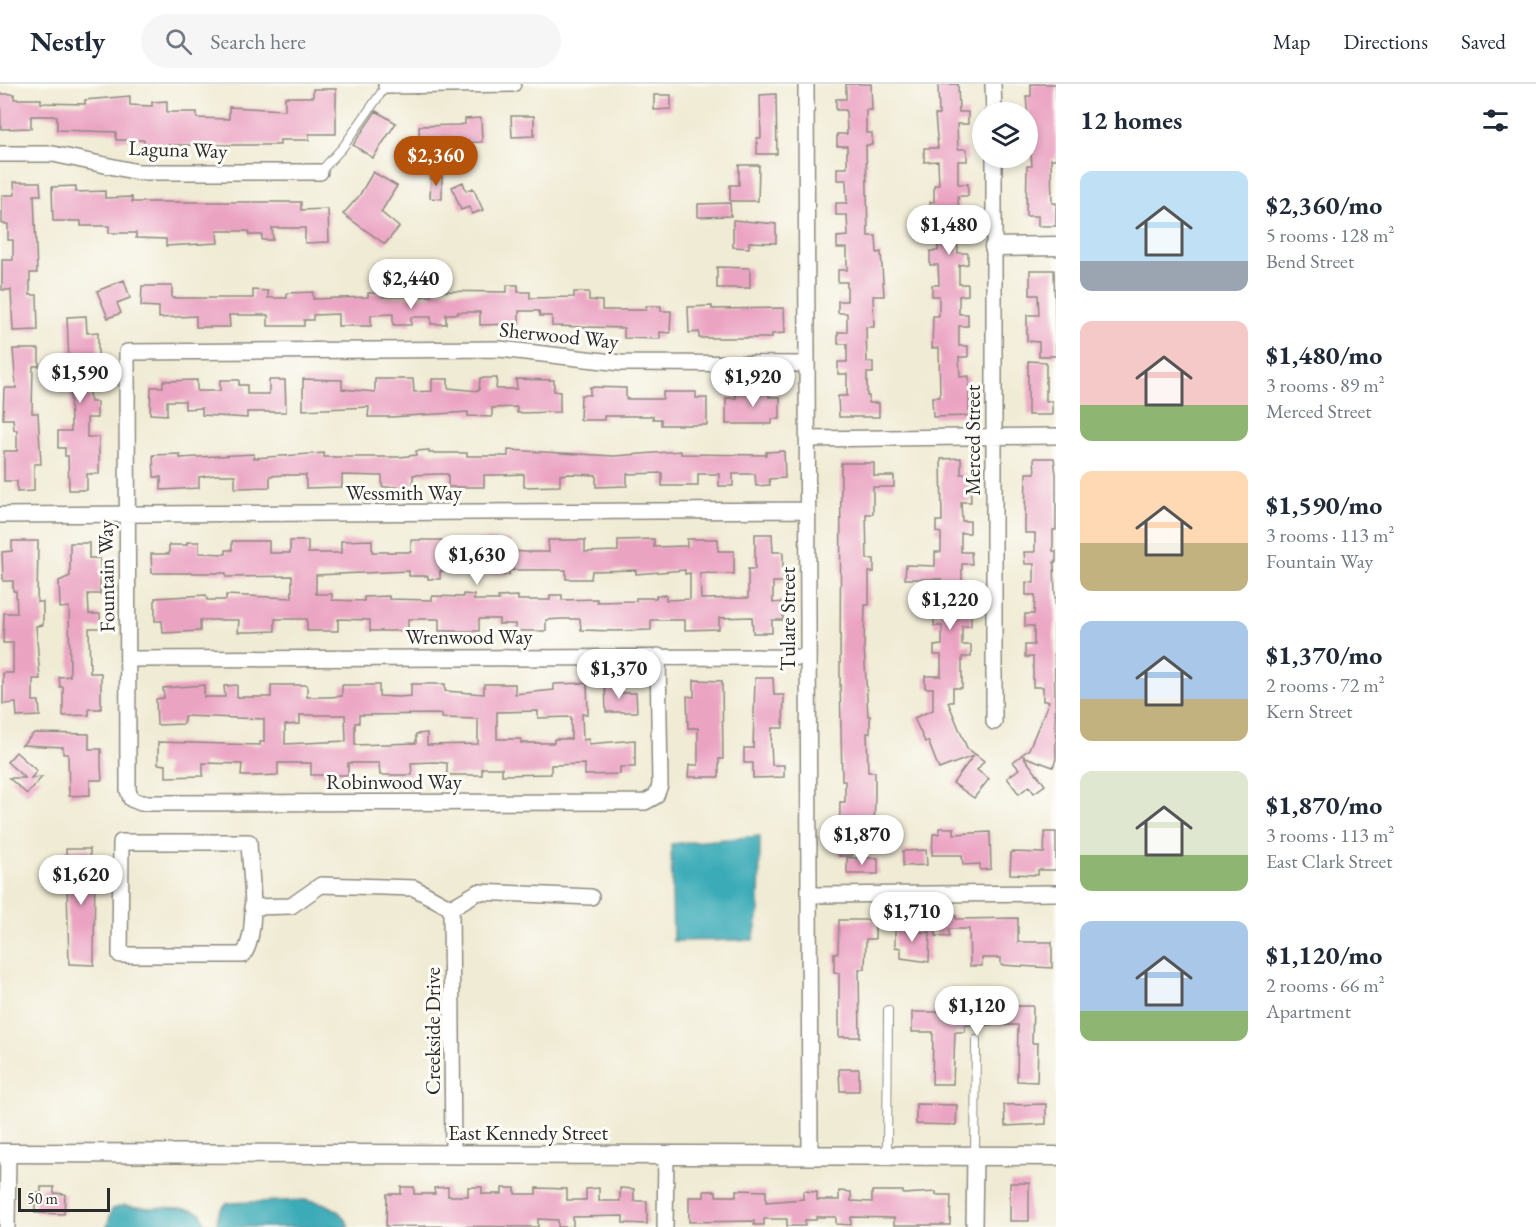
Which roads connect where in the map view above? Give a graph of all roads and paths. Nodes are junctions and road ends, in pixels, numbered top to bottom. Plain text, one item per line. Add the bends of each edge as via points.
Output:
1 (513, 84) edge
2 (806, 84) edge
3 (993, 84) edge
4 (386, 86) joint
5 (994, 102) edge
6 (0, 154) edge
7 (994, 168) edge
8 (320, 172) joint
9 (1056, 246) edge
10 (994, 247) junction
11 (127, 352) joint
12 (806, 364) junction
13 (1056, 436) edge
14 (993, 437) junction
15 (807, 439) junction
16 (808, 510) junction
17 (0, 515) edge
18 (126, 515) junction
19 (658, 656) junction
20 (808, 657) junction
21 (129, 659) junction
22 (994, 722) dead end
23 (131, 799) joint
24 (1056, 893) edge
25 (809, 895) junction
26 (591, 897) dead end
27 (252, 907) junction
28 (451, 908) junction
29 (888, 1010) dead end
30 (976, 1040) dead end
31 (4, 1153) edge
32 (453, 1154) junction
33 (810, 1155) junction
34 (887, 1155) junction
35 (666, 1156) junction
36 (975, 1156) junction
37 (1056, 1156) edge
38 (7, 1227) edge
39 (665, 1227) edge
40 (974, 1227) edge

1 - 4 street
2 - 12 street, Tulare Street
3 - 5 street
4 - 8 lane via 343,147
6 - 8 street, Laguna Way via 53,154 138,172
7 - 10 street, Merced Street
9 - 10 street
10 - 14 street, Merced Street
11 - 12 street, Sherwood Way via 500,349 621,363
11 - 18 street, Fountain Way
12 - 15 street, Tulare Street
13 - 14 street
14 - 15 street
14 - 22 street, Merced Street
15 - 16 street, Tulare Street
16 - 18 street, Wessmith Way
16 - 20 street, Tulare Street
17 - 18 street, Wessmith Way
18 - 21 street, Fountain Way
19 - 20 street, Wrenwood Way
19 - 21 street, Wrenwood Way
19 - 23 street, Robinwood Way via 660,785 656,796 645,802 141,803
20 - 25 street, Tulare Street
21 - 23 street, Fountain Way
24 - 25 street
25 - 33 street, Tulare Street
26 - 28 street via 478,892
27 - 27 street via 250,945 243,955 120,955 121,842 249,842
27 - 28 street via 291,906 321,885 414,888
28 - 32 street, Creekside Drive
29 - 34 lane
30 - 36 lane
31 - 32 street, East Kennedy Street
31 - 38 street
32 - 35 street, East Kennedy Street
33 - 34 street, East Kennedy Street
33 - 35 street, East Kennedy Street
34 - 36 street, East Kennedy Street
35 - 39 street
36 - 37 street, East Kennedy Street
36 - 40 street

